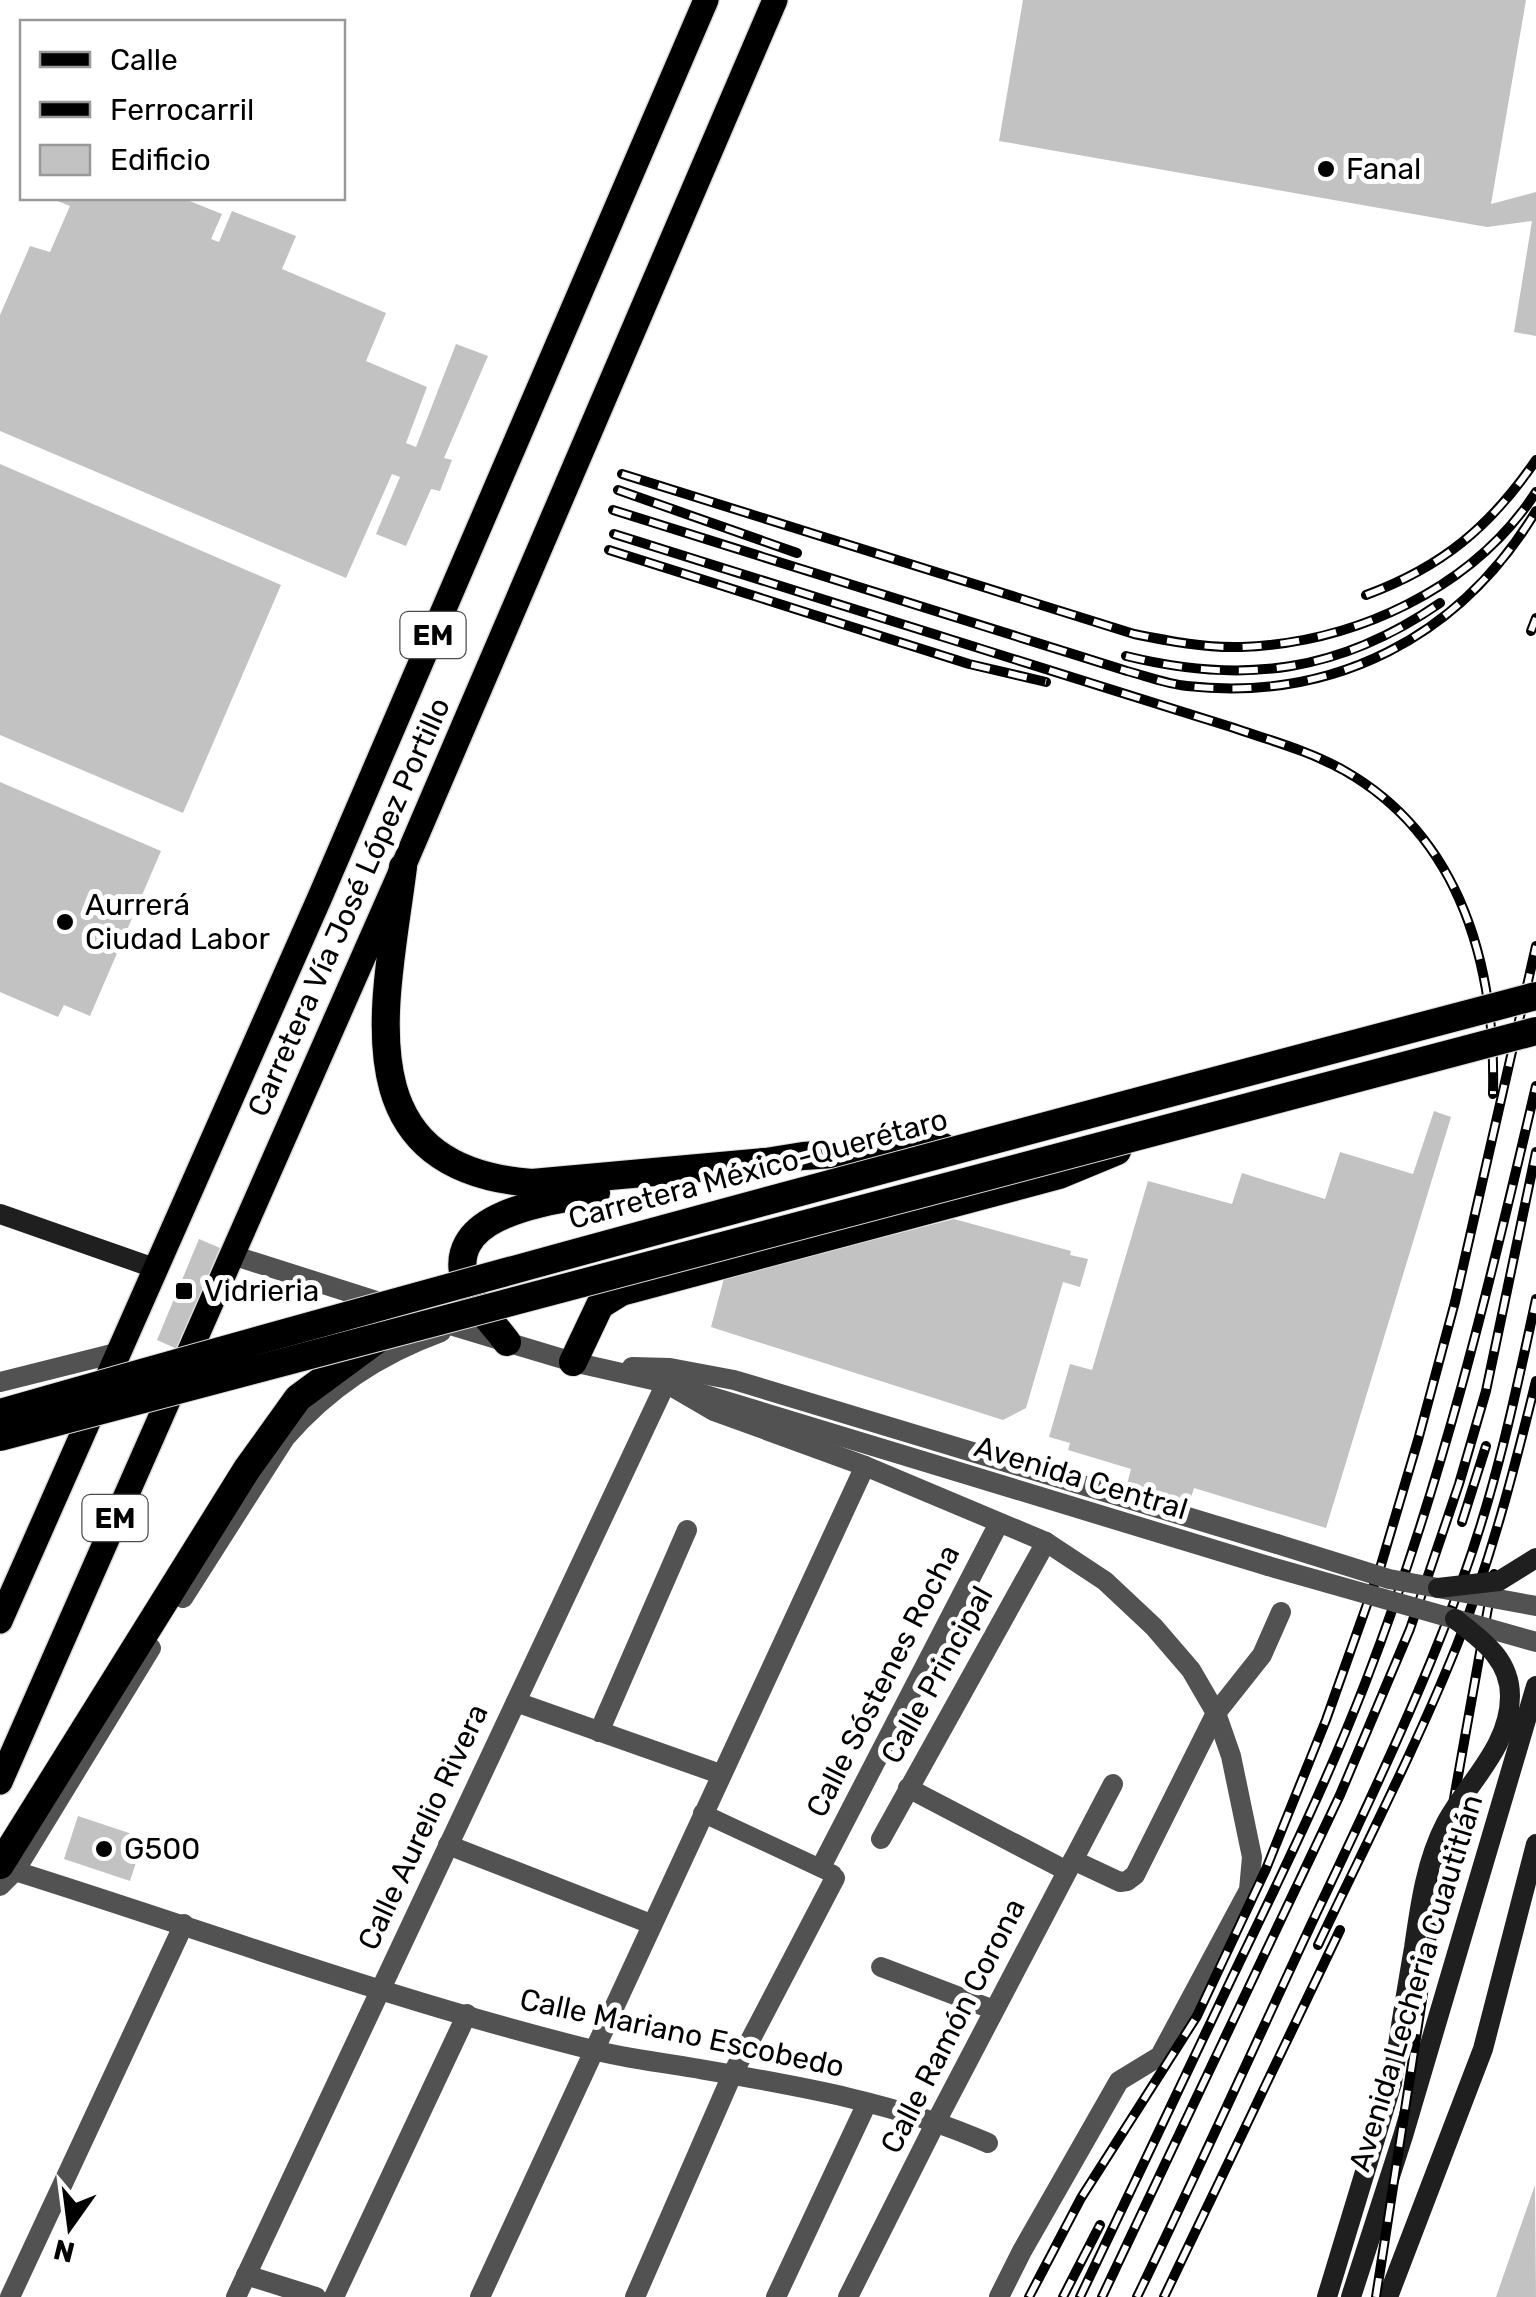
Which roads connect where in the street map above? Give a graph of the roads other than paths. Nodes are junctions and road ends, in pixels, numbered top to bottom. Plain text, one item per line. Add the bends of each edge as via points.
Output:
1 (706, 0) edge
2 (775, 0) edge
3 (403, 867) junction
4 (1536, 996) edge
5 (1536, 1031) edge
6 (1161, 1132) junction
7 (969, 1145) junction
8 (765, 1162) junction
9 (0, 1214) edge
10 (232, 1255) junction
11 (158, 1269) junction
12 (462, 1329) junction
13 (389, 1332) junction
14 (507, 1342) junction
15 (120, 1352) junction
16 (573, 1362) junction
17 (610, 1370) junction
18 (0, 1382) edge
19 (666, 1383) junction
20 (0, 1413) edge
21 (89, 1422) junction
22 (0, 1439) edge
23 (864, 1466) junction
24 (999, 1523) junction
25 (686, 1530) dead end
26 (1046, 1542) junction
27 (1536, 1558) edge
28 (1438, 1588) junction
29 (1536, 1606) edge
30 (1281, 1612) dead end
31 (1456, 1620) junction
32 (0, 1621) edge
33 (1536, 1642) edge
34 (1536, 1686) edge
35 (516, 1702) junction
36 (1216, 1713) junction
37 (600, 1732) junction
38 (720, 1774) junction
39 (0, 1782) edge
40 (1112, 1784) dead end
41 (908, 1788) junction
42 (702, 1813) junction
43 (881, 1839) dead end
44 (448, 1844) junction
45 (1536, 1844) edge
46 (1070, 1865) junction
47 (828, 1872) junction
48 (5, 1874) edge
49 (184, 1924) junction
50 (650, 1924) junction
51 (882, 1967) dead end
52 (380, 1988) junction
53 (994, 2010) junction
54 (467, 2014) junction
55 (592, 2050) junction
56 (732, 2074) junction
57 (867, 2104) junction
58 (936, 2120) junction
59 (988, 2142) dead end
60 (246, 2275) junction
61 (10, 2297) edge
62 (236, 2297) edge
63 (316, 2297) edge
64 (334, 2297) edge
65 (480, 2297) edge
66 (635, 2297) edge
67 (776, 2297) edge
68 (848, 2297) edge
69 (999, 2297) edge
70 (1328, 2297) edge
71 (1351, 2297) edge
72 (1388, 2297) edge

1 - 11 main road, Carretera Vía José López Portillo / EM
2 - 3 main road, Carretera Vía José López Portillo / EM
3 - 8 highway via 385,1058 398,1102 426,1146 465,1171 532,1183
3 - 10 main road, Carretera Vía José López Portillo / EM
4 - 7 highway, Carretera México-Querétaro, bridge
5 - 6 highway, bridge
6 - 13 highway, bridge
6 - 16 highway, bridge via 1059,1175 620,1292 600,1305
7 - 8 highway, bridge
7 - 20 highway, Carretera México-Querétaro, bridge
8 - 14 highway via 545,1203 489,1221 467,1250 466,1283
9 - 11 main road
10 - 12 street, Avenida Central
10 - 39 main road, Carretera Vía José López Portillo / EM
11 - 15 main road, Carretera Vía José López Portillo / EM
12 - 14 street, Avenida Central
12 - 48 street via 379,1359 285,1438
13 - 22 highway, bridge
13 - 48 highway, bridge via 298,1398 247,1469 70,1754
14 - 16 street, Avenida Central
15 - 18 street
15 - 21 main road, Carretera Vía José López Portillo / EM
16 - 17 street, Avenida Central
17 - 19 street, Avenida Central
17 - 28 street, Avenida Central, bridge via 670,1368 734,1380 1389,1579
19 - 23 street via 714,1412
19 - 31 street, Avenida Central, bridge
19 - 35 street, Calle Aurelio Rivera
21 - 22 street
21 - 32 main road, Carretera Vía José López Portillo / EM
23 - 24 street
23 - 38 street
24 - 26 street
24 - 47 street, Calle Sóstenes Rocha
25 - 37 street
26 - 36 street via 1105,1581 1154,1626
26 - 41 street, Calle Principal
27 - 28 main road, bridge via 1499,1581
28 - 29 street, Avenida Central, bridge
30 - 36 street via 1262,1655
31 - 33 street, Avenida Central, bridge
31 - 70 main road, bridge via 1503,1665 1509,1714 1432,1856 1392,2083
34 - 71 main road, Avenida Lecheria Cuautitlán
35 - 37 street
35 - 44 street, Calle Aurelio Rivera
36 - 46 street via 1135,1875 1120,1882
36 - 69 street via 1252,1858 1250,1890 1160,2056 1119,2080
37 - 38 street
38 - 42 street
40 - 46 street, Calle Ramón Corona
41 - 43 street, Calle Principal
41 - 46 street
42 - 47 street
42 - 50 street
44 - 50 street
44 - 52 street, Calle Aurelio Rivera
45 - 72 main road via 1483,2048
46 - 53 street, Calle Ramón Corona
47 - 56 street, Calle Sóstenes Rocha
48 - 49 street, Calle Mariano Escobedo
49 - 52 street, Calle Mariano Escobedo
49 - 61 street
50 - 55 street
51 - 53 street
52 - 54 street, Calle Mariano Escobedo
52 - 60 street, Calle Aurelio Rivera
53 - 58 street, Calle Ramón Corona
54 - 55 street, Calle Mariano Escobedo
54 - 64 street
55 - 56 street, Calle Mariano Escobedo
55 - 65 street
56 - 57 street, Calle Mariano Escobedo
56 - 66 street, Calle Sóstenes Rocha
57 - 58 street, Calle Mariano Escobedo
57 - 67 street
58 - 59 street, Calle Mariano Escobedo
58 - 68 street, Calle Ramón Corona
60 - 62 street, Calle Aurelio Rivera
60 - 63 street

